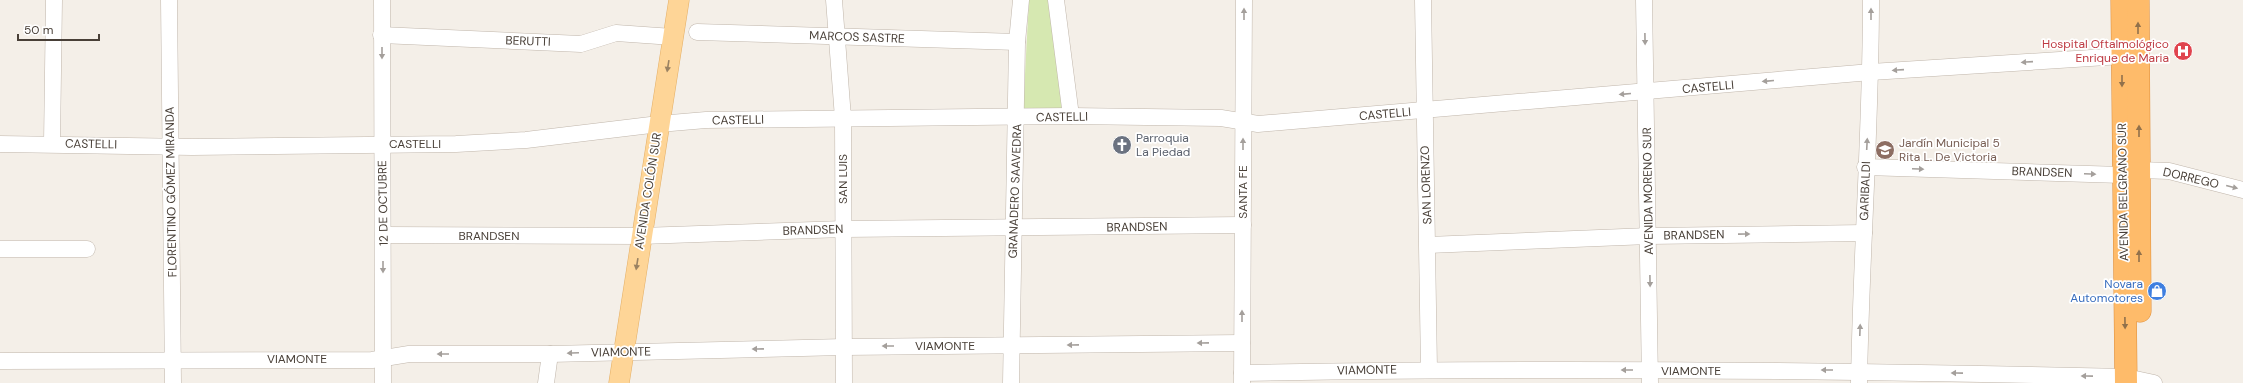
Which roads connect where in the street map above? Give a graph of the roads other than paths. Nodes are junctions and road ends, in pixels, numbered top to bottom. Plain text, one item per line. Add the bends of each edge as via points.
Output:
1 (54, 0) edge
2 (169, 0) edge
3 (382, 0) edge
4 (679, 0) edge
5 (834, 0) edge
6 (1021, 0) edge
7 (1056, 0) edge
8 (1244, 0) edge
9 (1423, 0) edge
10 (1644, 0) edge
11 (1871, 0) edge
12 (2122, 0) edge
13 (2138, 0) edge
14 (697, 32) dead end
15 (382, 35) junction
16 (673, 37) junction
17 (837, 37) junction
18 (1017, 42) junction
19 (2122, 56) junction
20 (1871, 72) junction
21 (1646, 92) junction
22 (1424, 111) junction
23 (1071, 116) junction
24 (1017, 117) junction
25 (843, 118) junction
26 (1244, 122) junction
27 (659, 124) junction
28 (0, 144) edge
29 (52, 144) junction
30 (382, 145) junction
31 (170, 146) junction
32 (1865, 168) junction
33 (2131, 172) junction
34 (2243, 190) edge
35 (1243, 225) junction
36 (1014, 228) junction
37 (844, 229) junction
38 (1864, 233) junction
39 (383, 235) junction
40 (642, 236) junction
41 (1649, 236) junction
42 (1428, 245) junction
43 (0, 249) edge
44 (87, 249) dead end
45 (1242, 343) junction
46 (1011, 345) junction
47 (844, 347) junction
48 (623, 352) junction
49 (550, 354) junction
50 (384, 357) junction
51 (174, 359) junction
52 (0, 361) edge
53 (1429, 369) junction
54 (1650, 377) edge
55 (1859, 377) edge
56 (1242, 378) edge
57 (2137, 381) edge
58 (173, 383) edge
59 (384, 383) edge
60 (546, 383) edge
61 (618, 383) edge
62 (844, 383) edge
63 (1011, 383) edge

1 - 29 street
2 - 31 street, FLORENTINO GÓMEZ MIRANDA
3 - 15 street, 12 DE OCTUBRE
4 - 16 main road, AVENIDA COLÓN SUR
5 - 17 street, SAN LUIS
6 - 18 street, GRANADERO SAAVEDRA
7 - 23 street
26 -> 8 street, SANTA FE
9 - 22 street, SAN LORENZO
10 -> 21 street, AVENIDA MORENO SUR
20 -> 11 street, GARIBALDI
12 - 19 highway, AVENIDA BELGRANO SUR
33 -> 13 highway, AVENIDA BELGRANO SUR
14 - 17 street, MARCOS SASTRE
15 - 16 street, BERUTTI via 581,44 616,33
15 -> 30 street, 12 DE OCTUBRE
16 -> 27 main road, AVENIDA COLÓN SUR
17 - 18 street, MARCOS SASTRE
17 - 25 street, SAN LUIS
18 - 24 street, GRANADERO SAAVEDRA
19 -> 20 street, CASTELLI
19 -> 33 highway, AVENIDA BELGRANO SUR
20 -> 21 street, CASTELLI
32 -> 20 street, GARIBALDI
21 -> 22 street, CASTELLI
21 - 41 street, AVENIDA MORENO SUR
22 - 26 street, CASTELLI via 1258,124
22 - 42 street, SAN LORENZO
23 - 24 street, CASTELLI
23 - 26 street, CASTELLI via 1221,118
24 - 25 street, CASTELLI
24 - 36 street, GRANADERO SAAVEDRA
25 - 27 street, CASTELLI via 706,120
25 - 37 street, SAN LUIS
35 -> 26 street, SANTA FE
27 - 30 street, CASTELLI via 526,140
27 - 40 main road, AVENIDA COLÓN SUR
28 - 29 street, CASTELLI
29 - 31 street, CASTELLI
30 - 31 street, CASTELLI
30 - 39 street, 12 DE OCTUBRE
31 - 51 street, FLORENTINO GÓMEZ MIRANDA
32 -> 33 street, BRANDSEN
32 - 38 street, GARIBALDI
33 -> 34 street, DORREGO via 2169,171
33 - 57 highway, AVENIDA BELGRANO SUR
35 - 36 street, BRANDSEN
45 -> 35 street, SANTA FE
36 - 37 street, BRANDSEN
36 - 46 street, GRANADERO SAAVEDRA
37 - 40 street, BRANDSEN
37 - 47 street, SAN LUIS
41 -> 38 street, BRANDSEN
55 -> 38 street, GARIBALDI
39 - 40 street, BRANDSEN
39 -> 50 street, 12 DE OCTUBRE
40 -> 48 main road, AVENIDA COLÓN SUR
41 - 42 street, BRANDSEN
41 -> 54 street, AVENIDA MORENO SUR
42 - 53 street, SAN LORENZO
43 - 44 street
45 -> 46 street, VIAMONTE
45 - 56 street, SANTA FE
46 -> 47 street, VIAMONTE
46 - 63 street, GRANADERO SAAVEDRA
47 -> 48 street, VIAMONTE
47 - 62 street, SAN LUIS
48 -> 49 street, VIAMONTE
48 - 61 main road, AVENIDA COLÓN SUR
49 -> 50 street, VIAMONTE via 409,354
49 - 60 street
50 - 51 street, VIAMONTE via 372,360
50 - 59 street, 12 DE OCTUBRE
51 - 52 street, VIAMONTE
51 - 58 street, FLORENTINO GÓMEZ MIRANDA
54 -> 53 street, VIAMONTE
53 - 56 street, VIAMONTE
55 -> 54 street, VIAMONTE
57 -> 55 street, VIAMONTE

